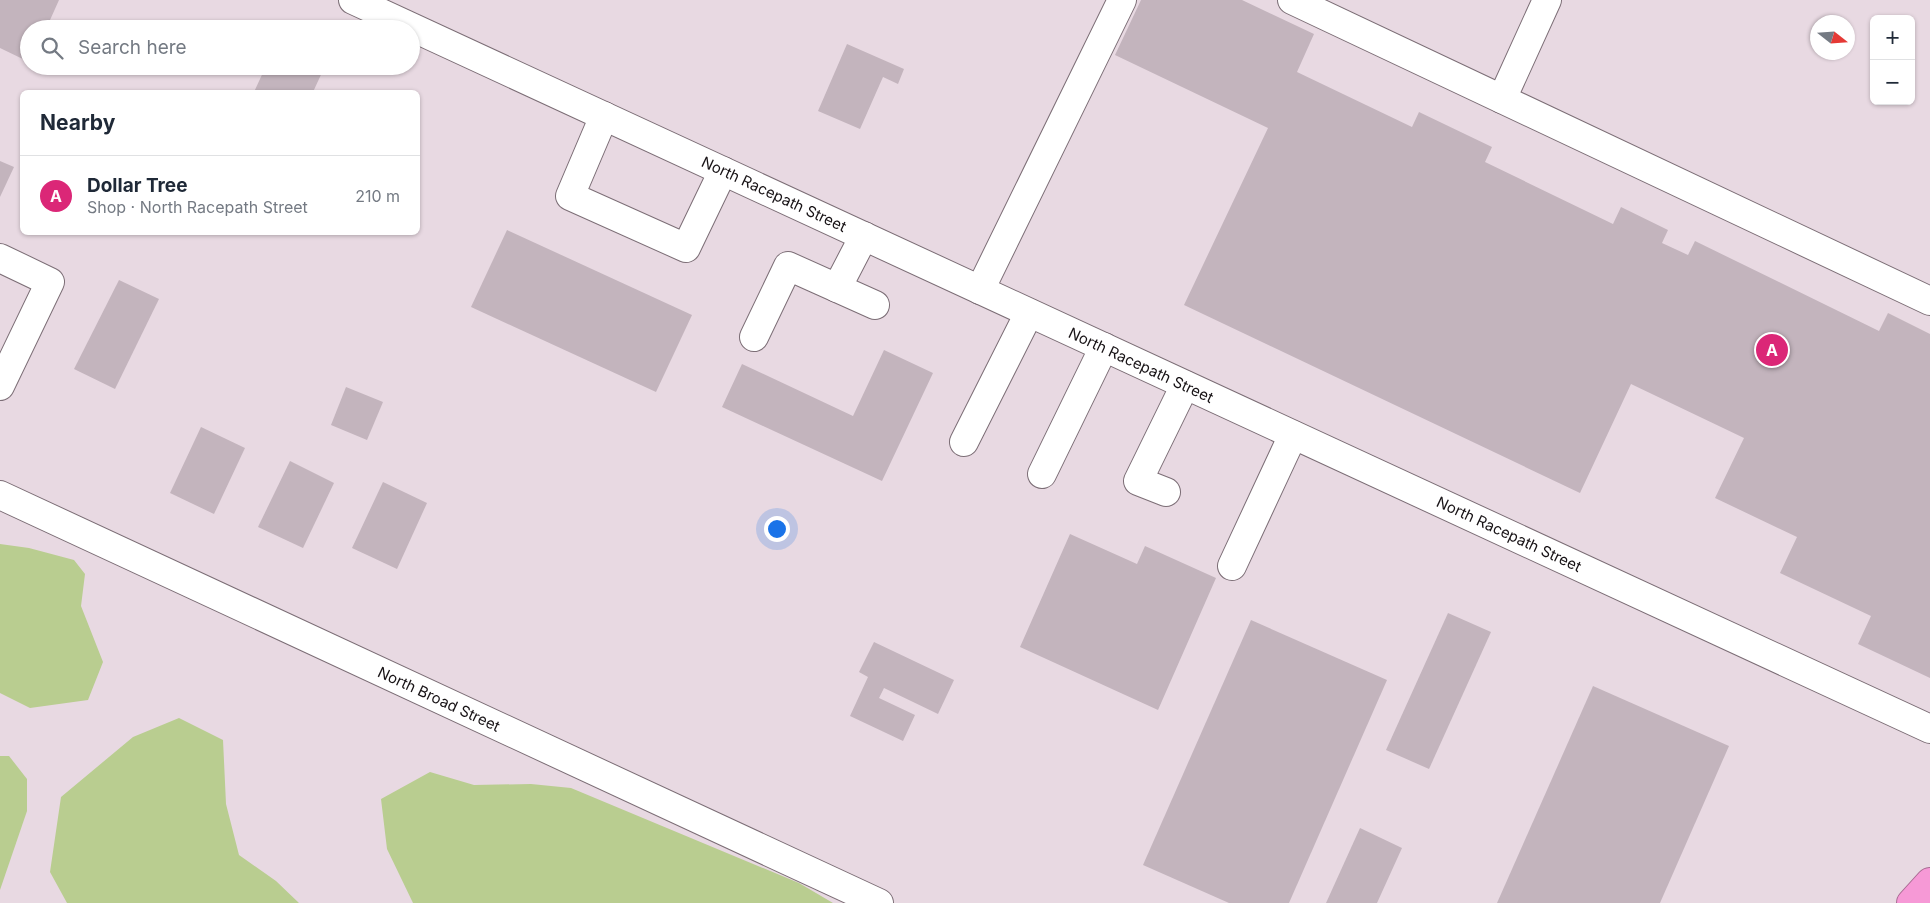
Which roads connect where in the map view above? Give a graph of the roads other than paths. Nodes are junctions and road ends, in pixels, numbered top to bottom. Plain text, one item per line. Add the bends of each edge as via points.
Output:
1 (353, 0) edge
2 (1122, 0) edge
3 (1292, 0) edge
4 (1547, 0) edge
5 (396, 20) edge
6 (420, 31) edge
7 (1502, 99) junction
8 (604, 116) junction
9 (723, 171) junction
10 (864, 236) junction
11 (0, 258) edge
12 (837, 288) junction
13 (980, 290) junction
14 (1930, 301) edge
15 (875, 305) dead end
16 (1029, 313) junction
17 (754, 337) dead end
18 (1104, 347) junction
19 (2, 377) edge
20 (1185, 385) junction
21 (1293, 435) junction
22 (964, 442) dead end
23 (1042, 474) dead end
24 (1166, 492) dead end
25 (0, 495) edge
26 (1232, 566) dead end
27 (1930, 728) edge
28 (1930, 882) edge
29 (879, 903) edge
30 (1910, 903) edge

1 - 5 street, North Racepath Street
2 - 13 street
3 - 7 street
4 - 7 street
6 - 8 street, North Racepath Street
7 - 14 street
8 - 9 street, North Racepath Street
8 - 9 street via 570,196 686,248
9 - 10 street, North Racepath Street
10 - 12 street
10 - 13 street, North Racepath Street
11 - 19 street via 50,282
12 - 15 street
12 - 17 street via 788,266
13 - 16 street, North Racepath Street
16 - 18 street, North Racepath Street
16 - 22 street
18 - 20 street, North Racepath Street
18 - 23 street
20 - 21 street, North Racepath Street
20 - 24 street via 1138,480
21 - 26 street
21 - 27 street, North Racepath Street
25 - 29 street, North Broad Street
28 - 30 highway

